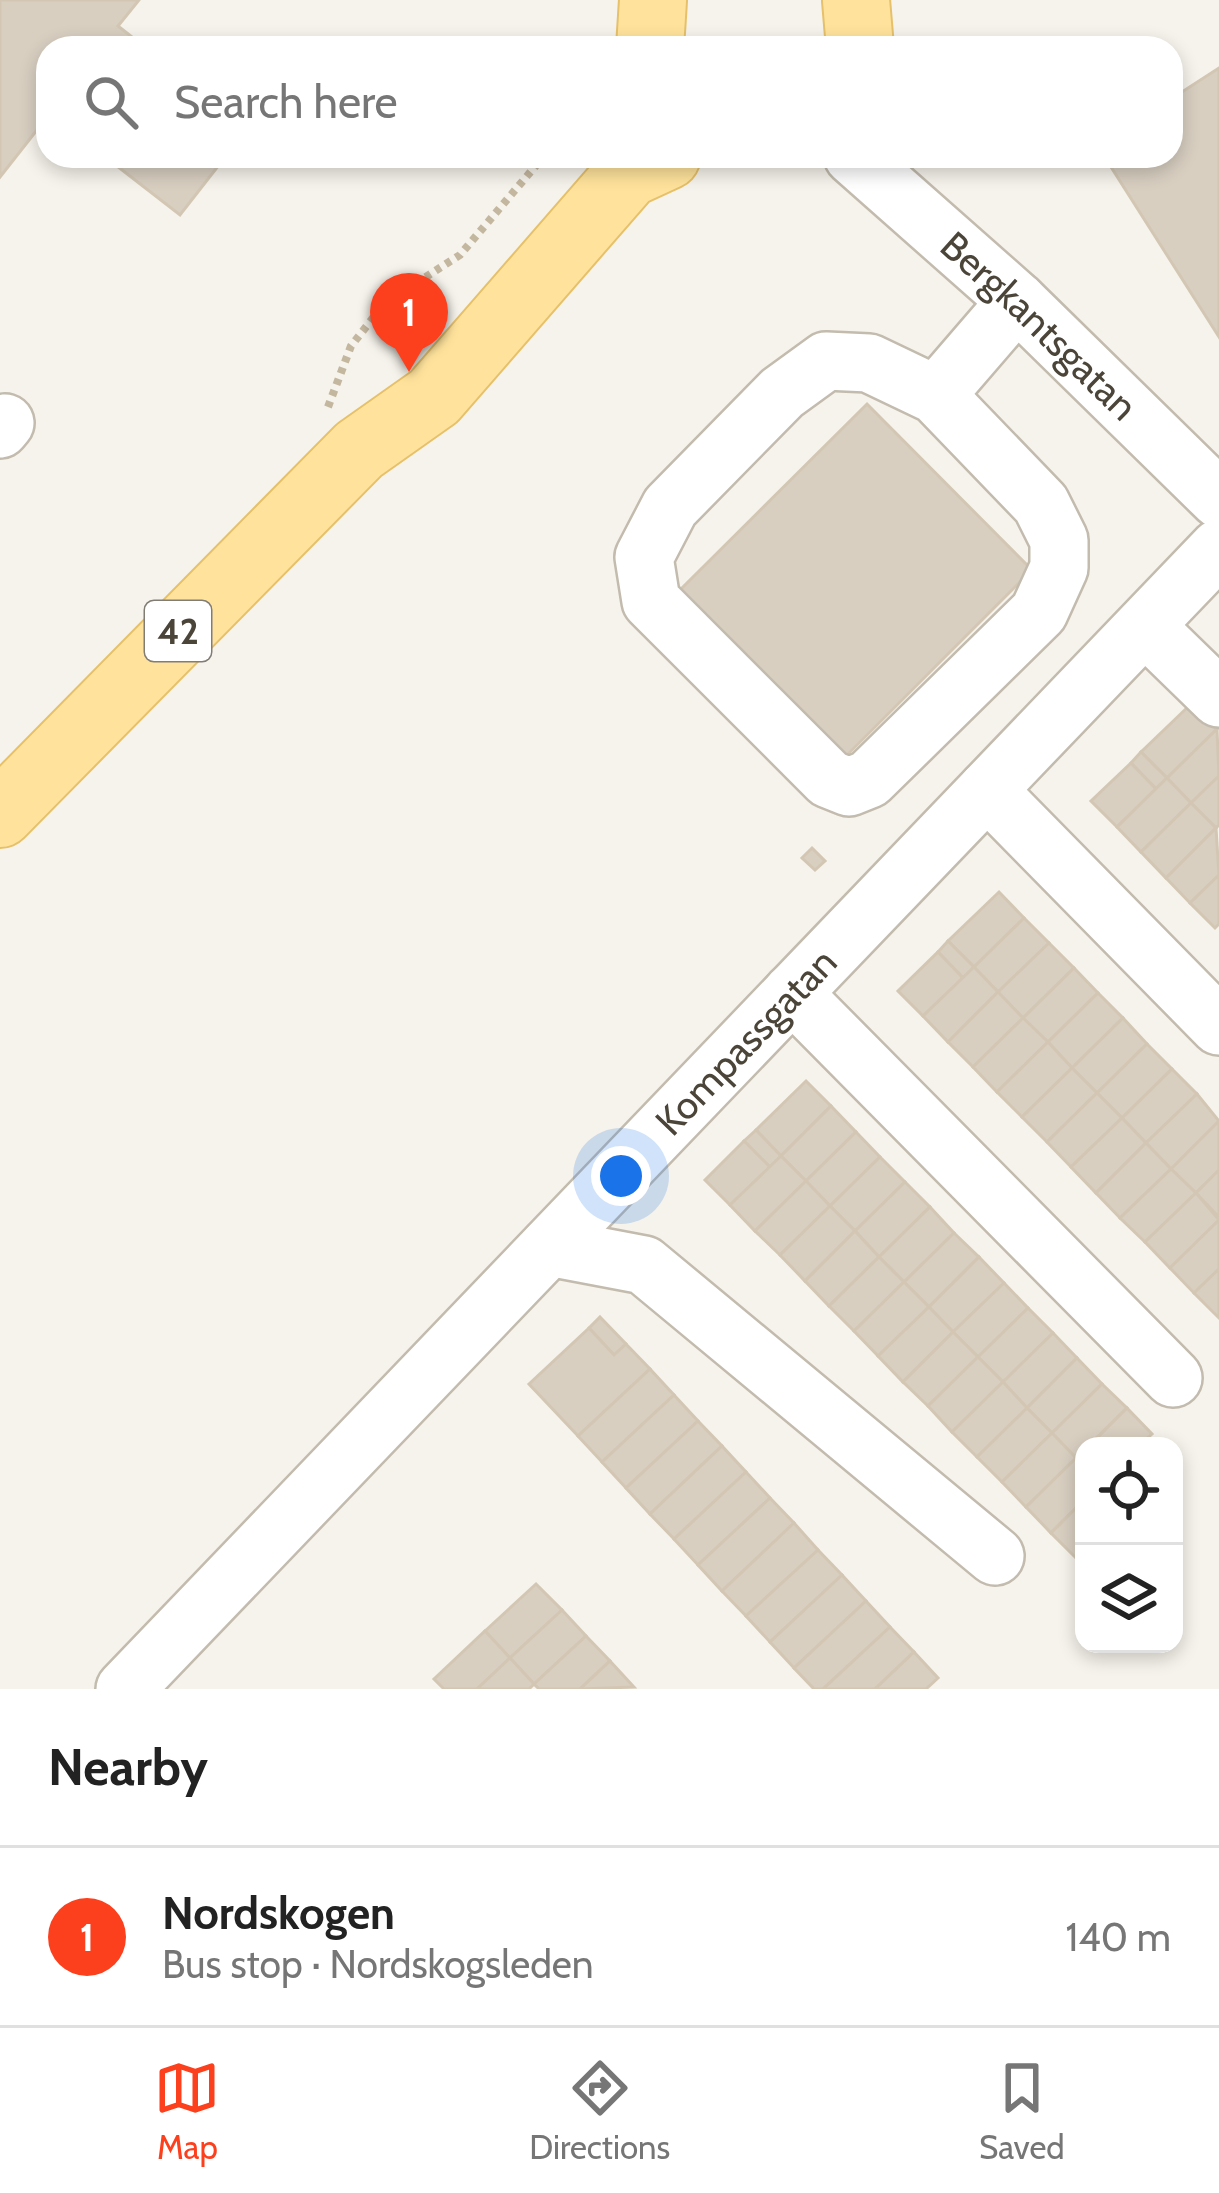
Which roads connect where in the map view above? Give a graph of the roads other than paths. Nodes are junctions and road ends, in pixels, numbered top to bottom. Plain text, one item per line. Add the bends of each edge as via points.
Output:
1 (571, 168) edge
2 (641, 168) edge
3 (867, 168) edge
4 (1017, 301) junction
5 (936, 395) junction
6 (359, 450) junction
7 (1219, 499) edge
8 (1219, 548) edge
9 (1144, 626) junction
10 (1219, 698) edge
11 (987, 790) junction
12 (0, 814) edge
13 (792, 993) junction
14 (1219, 1026) edge
15 (549, 1247) junction
16 (1173, 1378) dead end
17 (995, 1556) dead end
18 (125, 1689) edge

1 - 6 main road, 42 via 409,372
2 - 6 main road, 42 via 434,397
3 - 4 street, Bergkantsgatan
4 - 5 street
4 - 7 street, Bergkantsgatan
5 - 5 street via 869,363 826,361 782,393 670,507 644,557 652,601 829,779 849,788 869,779 1039,612 1059,568 1059,540 1041,504
6 - 12 main road, 42
8 - 9 street, Kompassgatan
9 - 10 street
9 - 11 street, Kompassgatan
11 - 13 street, Kompassgatan
11 - 14 street
13 - 15 street, Kompassgatan
13 - 16 street
15 - 17 street via 644,1264
15 - 18 street, Kompassgatan

